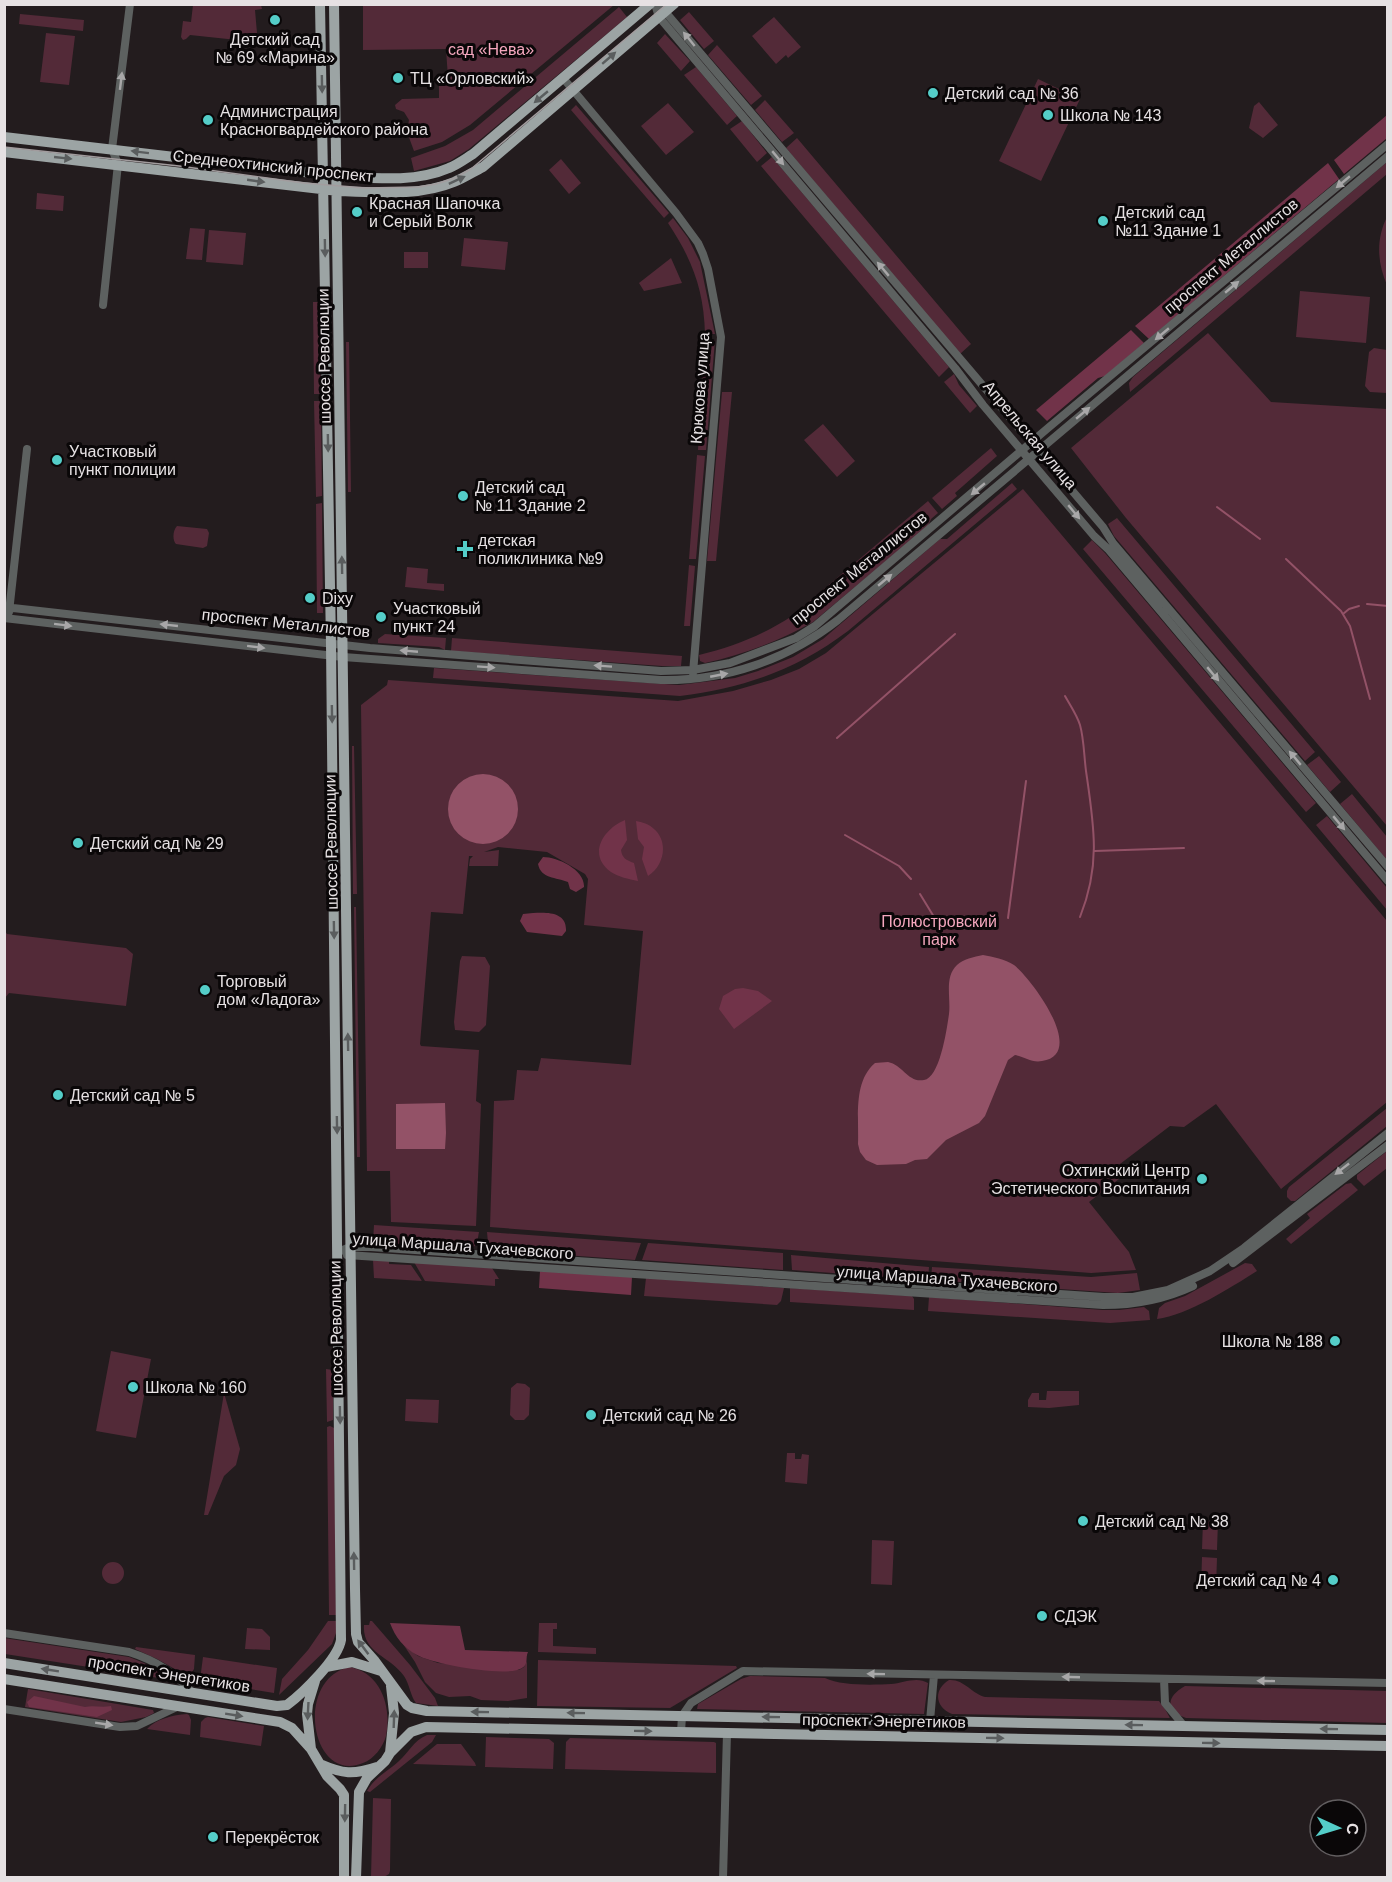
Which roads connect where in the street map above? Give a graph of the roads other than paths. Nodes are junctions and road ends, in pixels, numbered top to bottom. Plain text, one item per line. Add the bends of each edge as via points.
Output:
1 (130, 4) edge
2 (320, 4) edge
3 (334, 4) edge
4 (650, 4) edge
5 (662, 8) edge
6 (563, 78) junction
7 (573, 90) junction
8 (4, 137) edge
9 (1388, 144) edge
10 (112, 149) junction
11 (4, 152) edge
12 (1388, 156) edge
13 (118, 164) junction
14 (324, 174) junction
15 (338, 176) junction
16 (324, 190) junction
17 (338, 191) junction
18 (104, 305) dead end
19 (1031, 443) junction
20 (27, 449) dead end
21 (1022, 451) junction
22 (1039, 452) junction
23 (1029, 460) junction
24 (7, 607) edge
25 (6, 618) edge
26 (331, 644) junction
27 (343, 645) junction
28 (331, 656) junction
29 (344, 657) junction
30 (693, 675) junction
31 (1388, 867) edge
32 (1388, 881) edge
33 (1388, 1133) edge
34 (1388, 1145) edge
35 (338, 1252) junction
36 (350, 1252) junction
37 (4, 1633) edge
38 (4, 1663) edge
39 (321, 1671) junction
40 (381, 1671) junction
41 (934, 1675) junction
42 (4, 1679) edge
43 (1164, 1680) junction
44 (1388, 1683) edge
45 (391, 1685) junction
46 (193, 1693) junction
47 (179, 1706) junction
48 (4, 1709) edge
49 (682, 1716) junction
50 (930, 1721) junction
51 (1184, 1726) junction
52 (1388, 1730) edge
53 (681, 1732) junction
54 (727, 1733) junction
55 (1388, 1746) edge
56 (310, 1749) junction
57 (390, 1753) junction
58 (320, 1763) junction
59 (379, 1766) junction
60 (344, 1878) edge
61 (356, 1878) edge
62 (723, 1878) edge

10 -> 1 street
2 -> 14 main road, шоссе Революции
3 - 15 main road, шоссе Революции
4 - 6 main road, Среднеохтинский проспект
7 -> 5 main road, Среднеохтинский проспект
19 -> 5 street, Апрельская улица
5 -> 21 street, Апрельская улица
6 - 7 street, Крюкова улица
6 -> 15 main road, Среднеохтинский проспект via 473,154 450,168 414,177
17 -> 7 main road, Среднеохтинский проспект via 417,191 455,182 483,167
7 - 30 street, Крюкова улица via 698,243 719,322 720,355
8 - 10 main road, Среднеохтинский проспект
9 -> 19 street, проспект Металлистов
10 - 13 street
14 -> 10 main road, Среднеохтинский проспект
11 -> 13 main road, Среднеохтинский проспект
22 -> 12 street, проспект Металлистов
13 -> 16 main road, Среднеохтинский проспект
13 - 18 street
14 - 15 main road, Среднеохтинский проспект
14 - 16 main road, шоссе Революции
15 - 17 main road, шоссе Революции
16 - 17 main road, Среднеохтинский проспект
16 -> 26 main road, шоссе Революции
27 -> 17 main road, шоссе Революции
19 - 21 street, проспект Металлистов
19 - 22 street, Апрельская улица
20 - 24 street
21 - 23 street, Апрельская улица
21 -> 30 street, проспект Металлистов via 815,626 752,656
22 - 23 street, проспект Металлистов
31 -> 22 street, Апрельская улица
30 -> 23 street, проспект Металлистов via 723,674 755,666 820,634
23 -> 32 street, Апрельская улица
24 - 25 street
26 -> 24 street, проспект Металлистов
25 -> 28 street, проспект Металлистов
26 - 27 street, проспект Металлистов
26 - 28 main road, шоссе Революции
27 - 29 main road, шоссе Революции
30 -> 27 street, проспект Металлистов
28 - 29 street, проспект Металлистов
28 -> 35 main road, шоссе Революции
29 -> 30 street, проспект Металлистов via 661,680
36 -> 29 main road, шоссе Революции
33 -> 36 street, улица Маршала Тухачевского via 1227,1261 1182,1285 1133,1297 371,1247
34 - 36 street, улица Маршала Тухачевского via 1230,1266 1184,1290 1134,1303 1103,1305
35 - 36 street, улица Маршала Тухачевского
35 -> 39 main road, шоссе Революции via 342,1640
40 -> 36 main road, шоссе Революции via 356,1634
37 - 46 street via 129,1652 175,1674
46 -> 38 main road, проспект Энергетиков
39 - 40 main road via 352,1662
39 - 46 main road, проспект Энергетиков via 287,1705
39 -> 56 main road, шоссе Революции via 308,1704
40 - 45 main road, шоссе Революции
43 -> 41 street
41 -> 49 street via 743,1671 691,1703
41 - 50 street
42 - 47 main road, проспект Энергетиков
44 -> 43 street
43 - 51 street via 1165,1703
49 -> 45 main road, проспект Энергетиков via 427,1711 407,1705
57 -> 45 main road via 394,1713
48 -> 47 street via 120,1727 137,1726
47 -> 56 main road, проспект Энергетиков via 280,1722 292,1728
50 -> 49 main road, проспект Энергетиков
49 - 53 street
51 -> 50 main road, проспект Энергетиков
52 -> 51 main road, проспект Энергетиков
53 - 54 main road, проспект Энергетиков
57 -> 53 main road, проспект Энергетиков via 411,1732 426,1727
54 -> 55 main road, проспект Энергетиков
54 - 62 street
56 - 58 main road
57 - 59 main road
58 - 59 main road via 353,1773
58 -> 60 main road via 344,1795
59 - 61 main road via 359,1792

